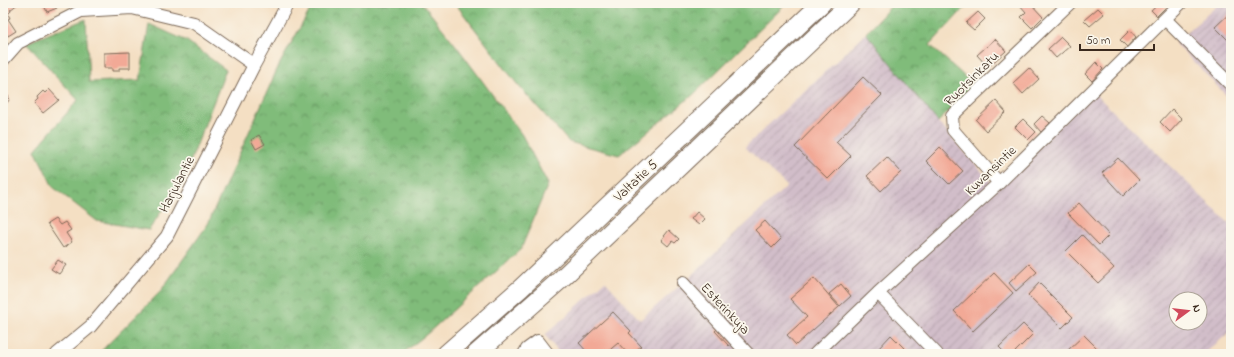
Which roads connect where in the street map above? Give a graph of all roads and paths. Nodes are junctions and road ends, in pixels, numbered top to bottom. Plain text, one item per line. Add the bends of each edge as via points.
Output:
1 (288, 3) edge
2 (822, 3) edge
3 (851, 3) edge
4 (1070, 3) edge
5 (1178, 4) edge
6 (1165, 19) junction
7 (3, 60) edge
8 (254, 65) junction
9 (1231, 85) edge
10 (999, 183) junction
11 (682, 283) dead end
12 (878, 293) junction
13 (57, 354) edge
14 (446, 354) edge
15 (476, 354) edge
16 (524, 354) edge
17 (548, 354) edge
18 (748, 354) edge
19 (815, 354) edge
20 (937, 354) edge

1 - 8 street, Harjulantie
2 - 14 highway, Valtatie 5 via 521,288
3 - 15 highway, Valtatie 5 via 559,280
4 - 10 street, Ruotsinkatu via 952,116 953,130
5 - 6 street, Kuvansintie
6 - 9 street
6 - 10 street, Kuvansintie
7 - 8 street via 18,43 81,11 132,8 194,24
8 - 13 street, Harjulantie via 167,236 91,326
10 - 12 street, Kuvansintie
11 - 18 street, Esterinkuja
12 - 19 street, Kuvansintie
12 - 20 street
16 - 17 street via 538,341

